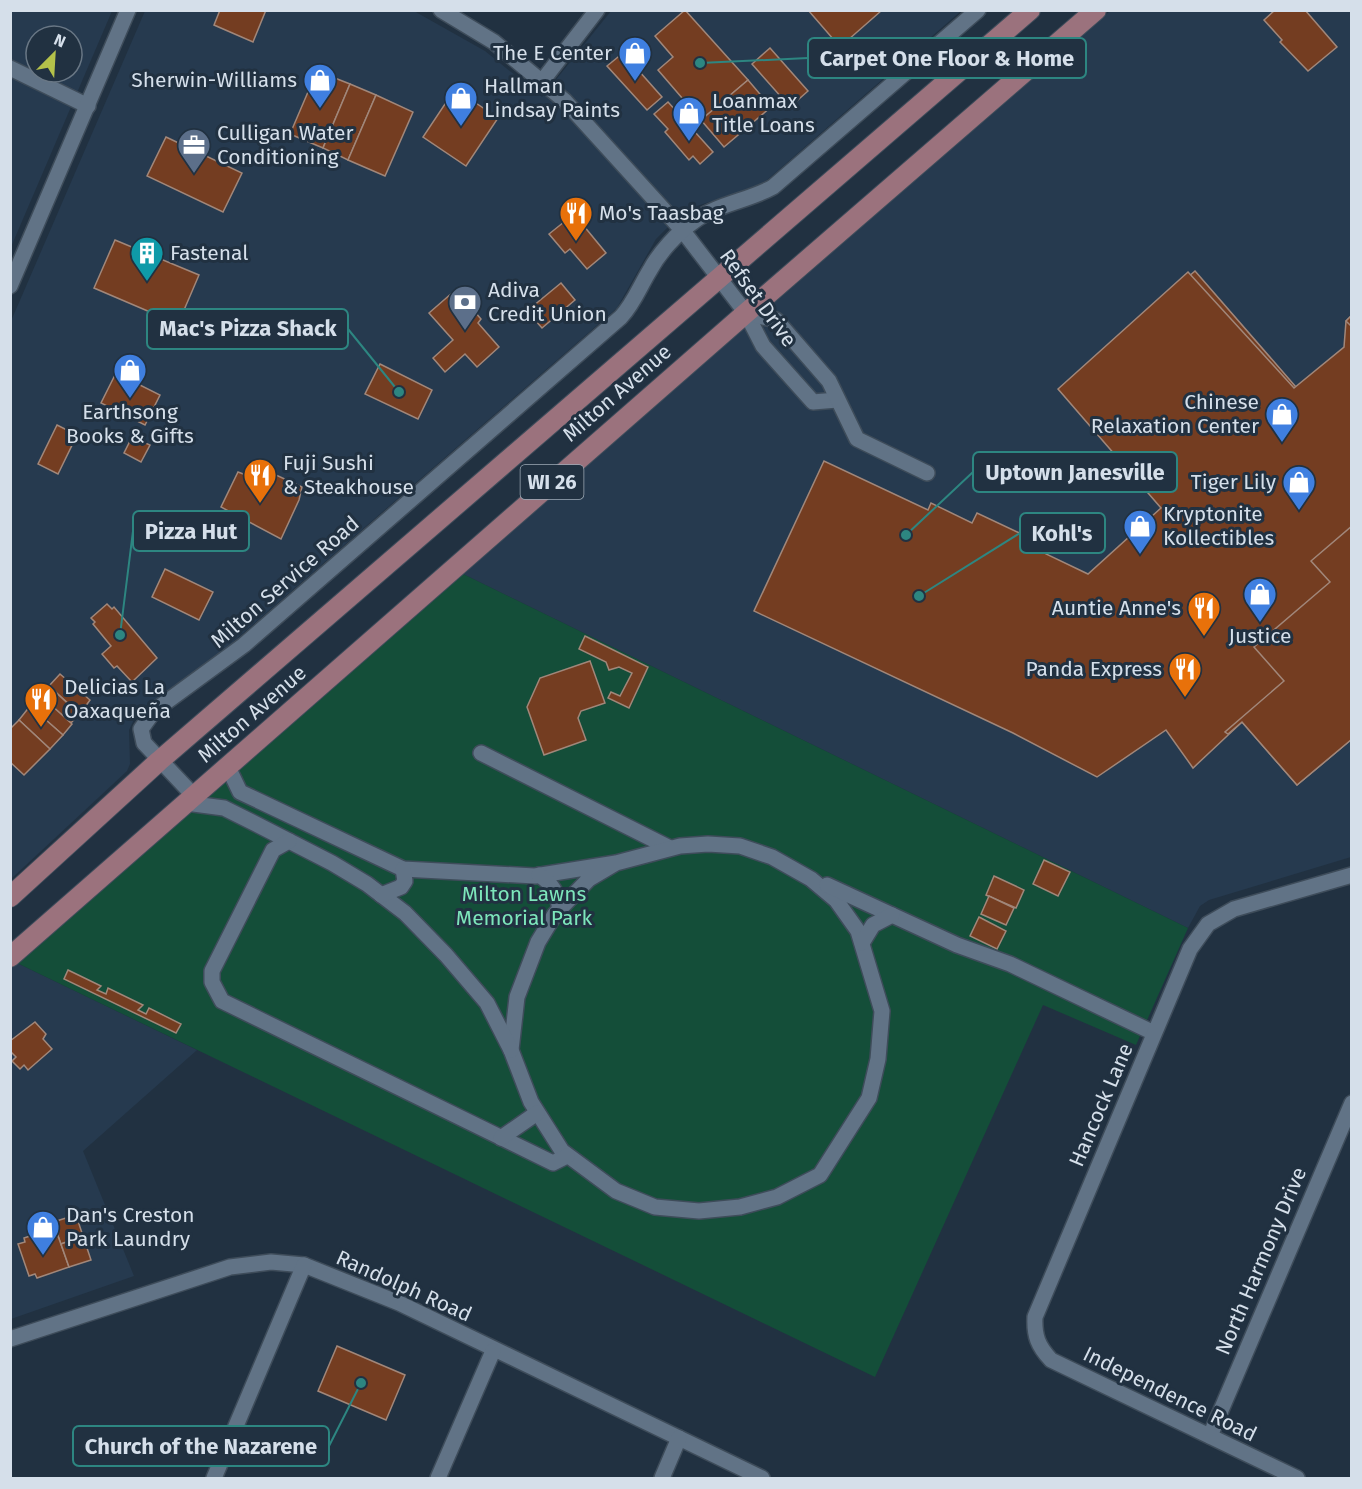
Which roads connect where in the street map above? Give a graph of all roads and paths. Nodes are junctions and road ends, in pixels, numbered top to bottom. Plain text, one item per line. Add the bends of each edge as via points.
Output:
1 (128, 10) edge
2 (441, 10) edge
3 (597, 10) edge
4 (978, 10) edge
5 (1030, 10) edge
6 (1096, 10) edge
7 (10, 68) edge
8 (543, 80) junction
9 (88, 106) junction
10 (683, 231) junction
11 (719, 278) junction
12 (10, 286) edge
13 (746, 313) junction
14 (837, 400) junction
15 (927, 474) dead end
16 (481, 753) dead end
17 (159, 761) junction
18 (228, 767) junction
19 (190, 800) junction
20 (256, 824) junction
21 (289, 841) junction
22 (670, 848) junction
23 (273, 850) junction
24 (616, 862) junction
25 (403, 869) junction
26 (794, 870) junction
27 (539, 875) junction
28 (1352, 875) edge
29 (381, 895) junction
30 (10, 897) edge
31 (560, 909) junction
32 (892, 915) junction
33 (862, 943) junction
34 (10, 957) edge
35 (1154, 1033) junction
36 (511, 1050) junction
37 (1352, 1103) edge
38 (537, 1113) junction
39 (501, 1138) junction
40 (567, 1156) junction
41 (303, 1265) junction
42 (1034, 1335) joint
43 (10, 1339) edge
44 (493, 1351) junction
45 (1210, 1436) junction
46 (679, 1438) junction
47 (214, 1479) edge
48 (438, 1479) edge
49 (662, 1479) edge
50 (762, 1479) edge
51 (1297, 1479) edge

1 - 9 street
2 - 8 street, Refset Drive via 494,42
3 - 8 street
4 - 10 street, Milton Service Road via 773,187 756,197 705,214
5 - 11 main road, Milton Avenue / WI 26
6 - 13 main road, Milton Avenue / WI 26
7 - 9 street
8 - 10 street, Refset Drive
9 - 12 street
10 - 11 street, Refset Drive
10 - 17 street, Milton Service Road via 656,259 621,317 239,650 154,711 143,725 141,737
11 - 13 street, Refset Drive
11 - 17 main road, Milton Avenue / WI 26
13 - 14 street via 776,320 829,381
13 - 14 street, Refset Drive via 763,346 813,402
13 - 18 main road, Milton Avenue / WI 26
14 - 15 street via 857,439
16 - 22 street
17 - 19 street, Milton Service Road
17 - 30 main road, Milton Avenue / WI 26
18 - 19 main road, Milton Avenue / WI 26
18 - 25 street via 240,792
19 - 20 street via 224,808
19 - 34 main road, Milton Avenue / WI 26
20 - 21 street
20 - 23 street
21 - 23 street
21 - 29 street
22 - 24 street
22 - 26 street via 740,846
23 - 39 street via 212,970 222,1001
24 - 27 street
24 - 31 street via 589,879
25 - 27 street
25 - 29 street via 405,881 401,888
26 - 32 street
26 - 33 street via 836,900
27 - 31 street via 558,894
28 - 35 street, Hancock Lane via 1234,909 1208,924 1190,949
29 - 36 street via 405,913 487,1003
31 - 36 street via 538,942 517,997
32 - 33 street via 873,925
32 - 35 street via 1010,964
33 - 40 street via 882,1011 878,1059 869,1098 820,1175 777,1197 740,1207 699,1211 655,1207 616,1191
35 - 42 street, Hancock Lane via 1038,1308
36 - 38 street
37 - 45 street, North Harmony Drive
38 - 39 street
38 - 40 street
39 - 40 street via 553,1163
41 - 43 street, Randolph Road via 272,1262 230,1267
41 - 44 street, Randolph Road via 399,1303
41 - 47 street
42 - 45 street, Independence Road via 1051,1360
44 - 46 street, Randolph Road
44 - 48 street
45 - 51 street, Independence Road
46 - 49 street
46 - 50 street, Randolph Road

